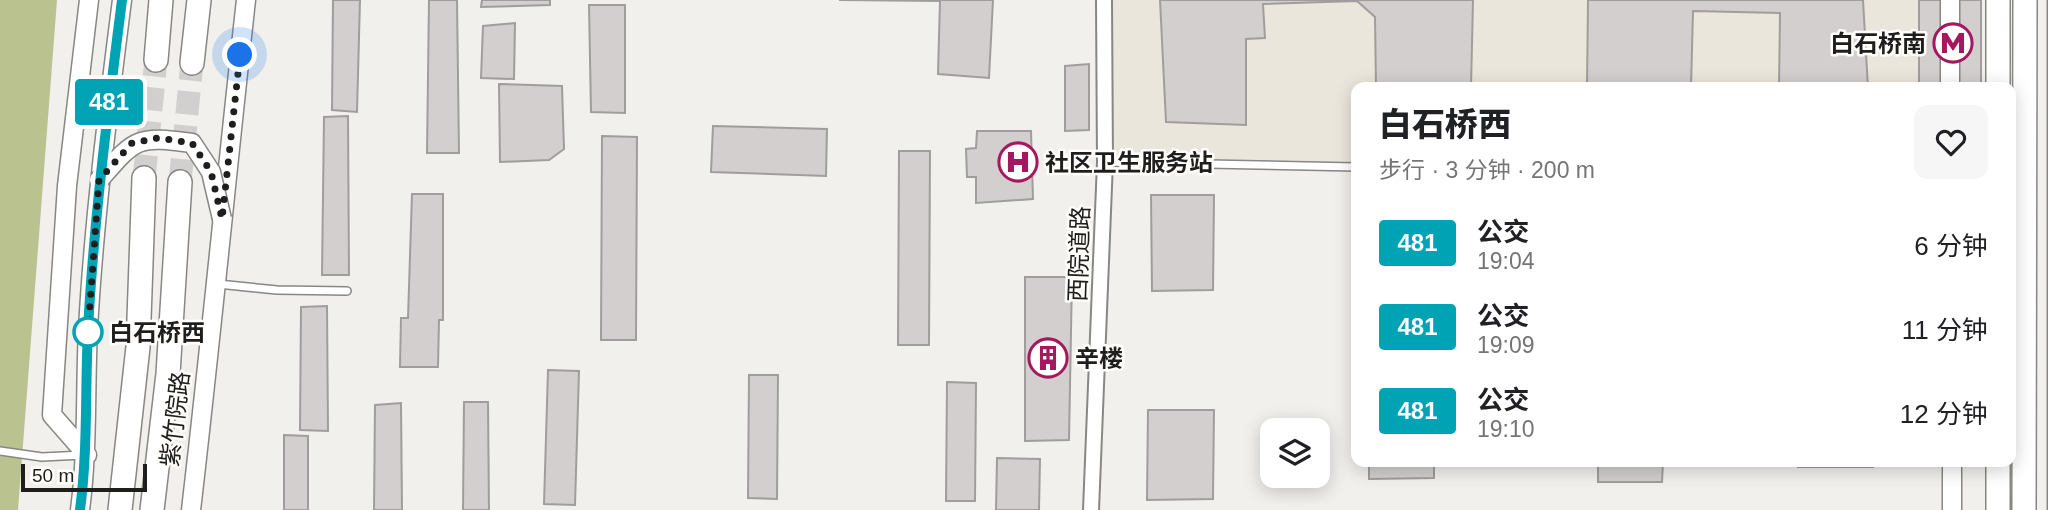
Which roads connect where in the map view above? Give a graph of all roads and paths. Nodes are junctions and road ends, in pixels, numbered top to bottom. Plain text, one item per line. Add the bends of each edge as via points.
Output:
1 (89, 0) edge
2 (122, 0) edge
3 (161, 0) edge
4 (199, 0) edge
5 (246, 0) edge
6 (1104, 0) edge
7 (1950, 0) edge
8 (1998, 0) edge
9 (2025, 0) edge
10 (2057, 0) edge
11 (156, 60) tunnel mouth
12 (192, 63) tunnel mouth
13 (1950, 82) edge
14 (1998, 82) edge
15 (1105, 162) junction
16 (1351, 167) edge
17 (144, 178) tunnel mouth
18 (99, 180) junction
19 (180, 182) tunnel mouth
20 (222, 219) junction
21 (218, 284) junction
22 (347, 291) dead end
23 (0, 450) edge
24 (87, 455) junction
25 (1952, 467) edge
26 (1998, 467) edge
27 (80, 510) edge
28 (120, 510) edge
29 (152, 510) edge
30 (191, 510) edge
31 (1091, 510) edge
32 (1952, 510) edge
33 (1998, 510) edge
34 (2024, 510) edge
35 (2057, 510) edge

1 - 24 street via 67,186 52,415
2 - 18 street
3 - 11 main road
4 - 12 main road
5 - 20 street, 紫竹院路
6 - 15 street, 西院道路
7 - 13 street
8 - 14 main road
9 - 34 main road
10 - 35 street
15 - 16 lane
15 - 31 street, 西院道路
17 - 28 main road, 紫竹院路 via 138,346
18 - 20 street, bridge via 132,143 158,138 192,143 211,172
18 - 24 street via 88,332
19 - 29 main road, 紫竹院路 via 168,374
20 - 21 street, 紫竹院路
21 - 22 lane
21 - 30 street, 紫竹院路
23 - 24 lane via 42,457
24 - 27 street
25 - 32 street
26 - 33 main road

